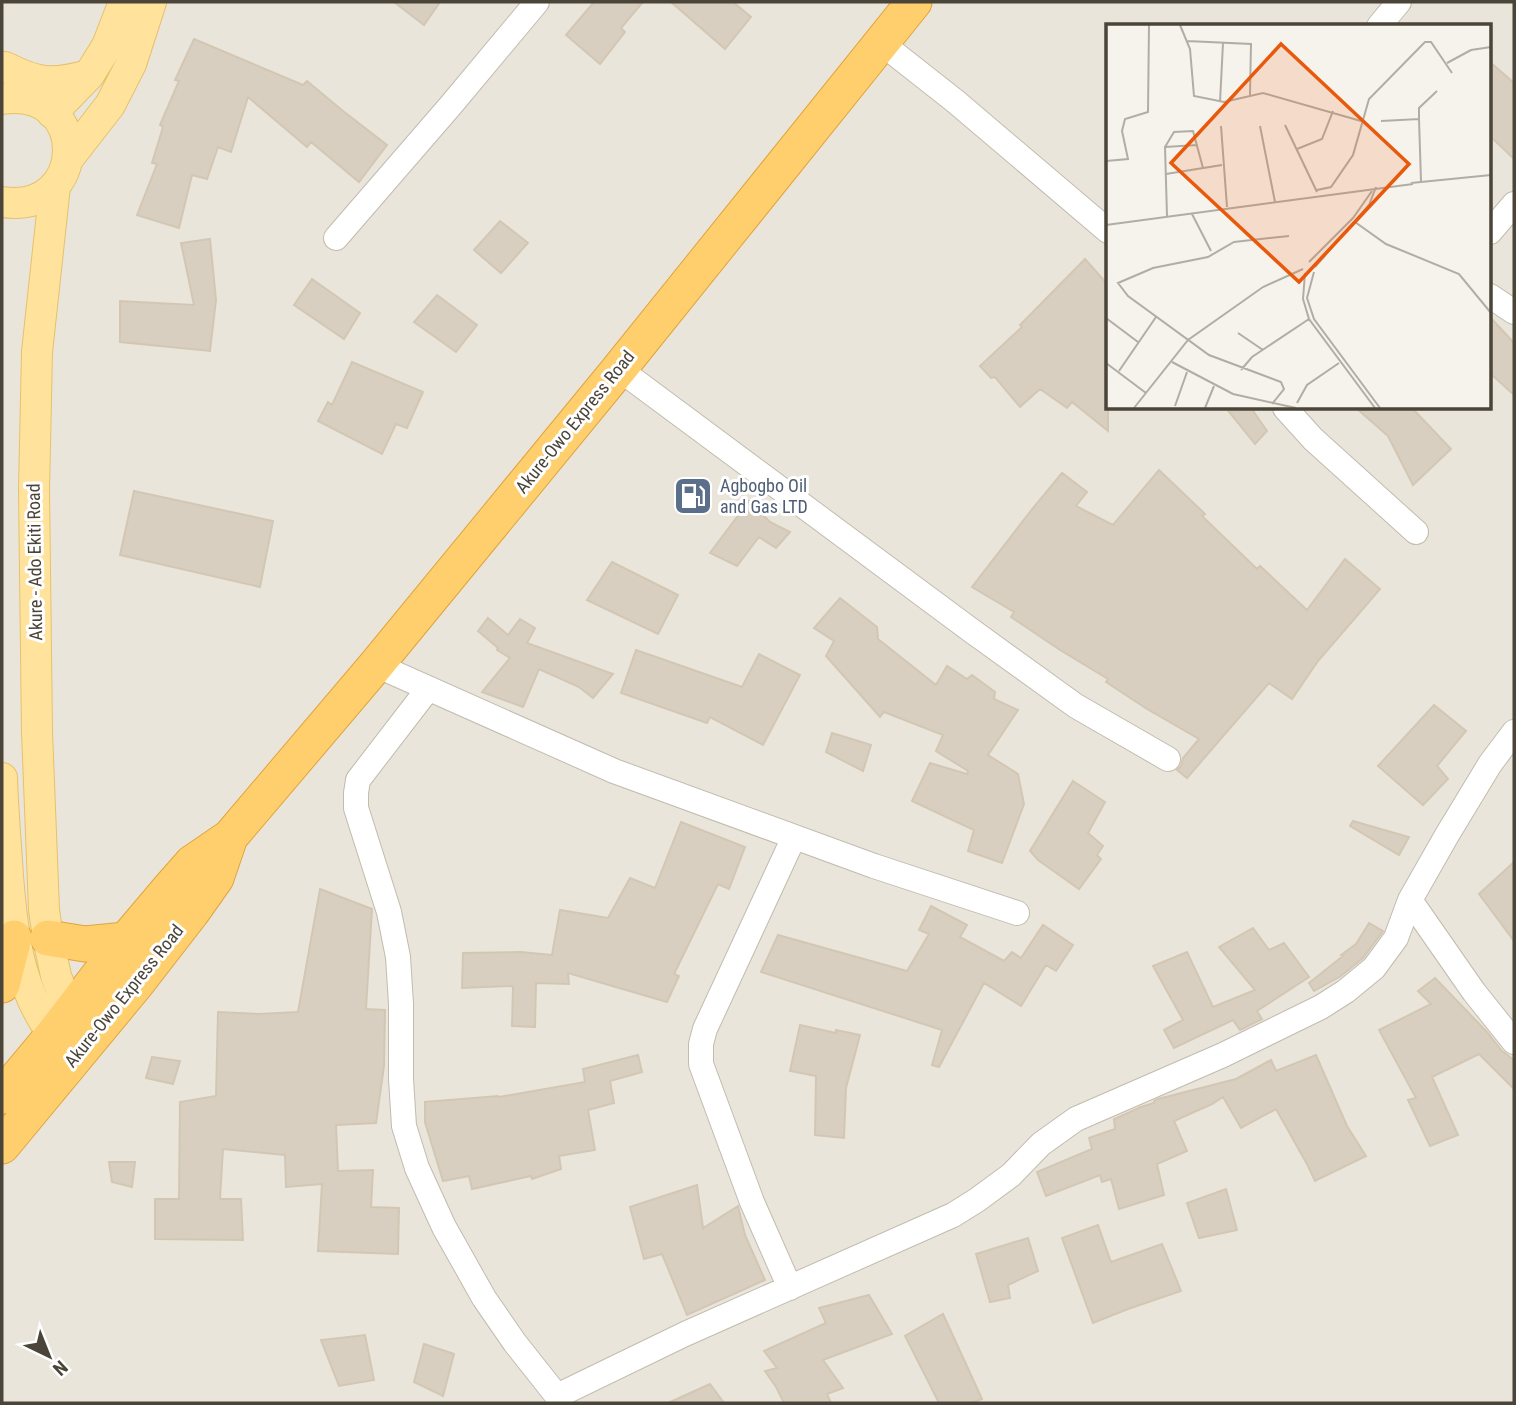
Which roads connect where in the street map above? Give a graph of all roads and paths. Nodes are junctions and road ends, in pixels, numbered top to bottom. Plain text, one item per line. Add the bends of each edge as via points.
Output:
1 (124, 2) edge
2 (151, 2) edge
3 (537, 2) edge
4 (914, 2) edge
5 (1399, 2) edge
6 (1381, 24) edge
7 (880, 42) junction
8 (4, 65) edge
9 (89, 75) junction
10 (9, 98) edge
11 (52, 113) junction
12 (68, 159) junction
13 (55, 186) junction
14 (2, 202) edge
15 (1514, 204) edge
16 (1106, 229) edge
17 (1492, 230) edge
18 (336, 238) dead end
19 (1492, 297) edge
20 (1514, 312) edge
21 (619, 369) junction
22 (1287, 410) edge
23 (1416, 532) dead end
24 (376, 665) junction
25 (428, 689) junction
26 (1514, 732) edge
27 (1168, 760) dead end
28 (2, 778) edge
29 (230, 837) junction
30 (794, 837) junction
31 (1410, 900) junction
32 (1017, 913) dead end
33 (31, 938) junction
34 (126, 940) junction
35 (2, 985) edge
36 (72, 1036) junction
37 (1514, 1042) edge
38 (2, 1096) edge
39 (2, 1146) edge
40 (790, 1288) junction
41 (559, 1400) edge

1 - 9 main road via 107,46
2 - 12 main road via 131,64 110,105
3 - 18 street
4 - 7 highway, Akure-Owo Express Road
5 - 6 street
7 - 16 street
7 - 21 highway, Akure-Owo Express Road
8 - 9 main road via 29,79 46,82
8 - 10 main road
9 - 11 main road
10 - 11 main road via 32,99
11 - 12 main road via 65,129
12 - 13 main road, Akure - Ado Ekiti Road
13 - 14 main road via 29,202
13 - 33 main road, Akure - Ado Ekiti Road via 37,352 37,732 44,910
15 - 17 street
19 - 20 street
21 - 24 highway, Akure-Owo Express Road
21 - 27 street via 1076,706
22 - 23 street
24 - 25 street
24 - 29 highway, Akure-Owo Express Road
25 - 30 street via 614,771
25 - 41 street via 358,780 356,793 356,808 389,912 398,957 404,1126 444,1227 484,1298
26 - 31 street via 1490,764
28 - 33 main road via 3,814
29 - 34 highway, Akure-Owo Express Road via 192,863
29 - 36 highway, Akure-Owo Express Road via 216,878 137,984
30 - 32 street
30 - 40 street via 701,1044 701,1064 752,1202
31 - 37 street
31 - 40 street via 1396,937 1374,968 1321,1007 1076,1119 1041,1144 1010,1175 953,1215
33 - 34 highway via 85,944
33 - 35 highway
33 - 36 main road via 56,976
34 - 36 highway, Akure-Owo Express Road
36 - 38 highway, Akure-Owo Express Road
36 - 39 highway, Akure-Owo Express Road
40 - 41 street via 685,1334

